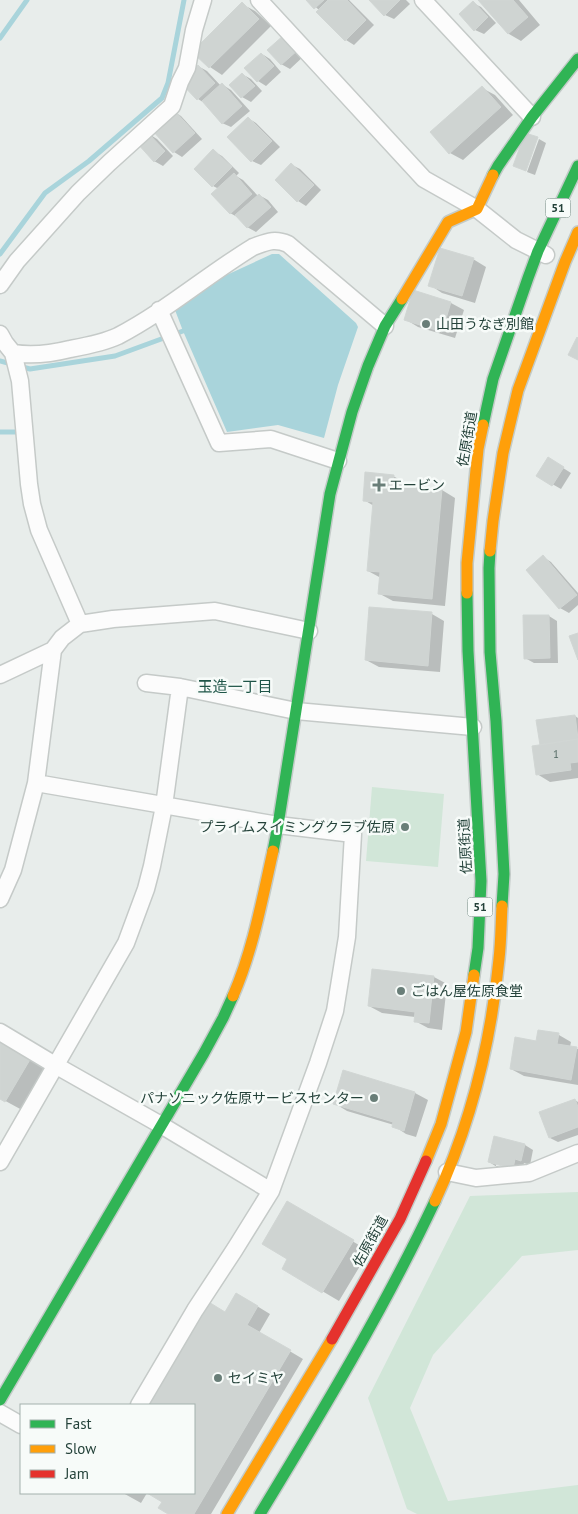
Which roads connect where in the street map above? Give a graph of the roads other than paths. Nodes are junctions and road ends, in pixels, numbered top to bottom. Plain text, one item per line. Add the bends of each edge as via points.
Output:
1 (203, 0) edge
2 (259, 0) edge
3 (423, 0) edge
4 (578, 59) edge
5 (532, 117) junction
6 (578, 166) edge
7 (477, 209) junction
8 (578, 232) edge
9 (538, 251) junction
10 (564, 262) junction
11 (0, 285) edge
12 (160, 310) junction
13 (385, 326) junction
14 (0, 334) edge
15 (12, 353) junction
16 (338, 461) junction
17 (80, 624) junction
18 (309, 631) junction
19 (53, 650) junction
20 (0, 675) edge
21 (146, 684) dead end
22 (180, 687) junction
23 (296, 711) junction
24 (473, 727) junction
25 (36, 783) junction
26 (164, 806) junction
27 (278, 825) junction
28 (0, 899) edge
29 (0, 1032) edge
30 (56, 1066) junction
31 (161, 1125) junction
32 (578, 1153) edge
33 (0, 1162) edge
34 (448, 1172) junction
35 (271, 1191) junction
36 (0, 1400) edge
37 (140, 1404) edge
38 (0, 1414) edge
39 (20, 1424) edge
40 (226, 1514) edge
41 (260, 1514) edge

1 - 11 street via 187,68 172,106 78,193 17,261
2 - 7 street via 424,179
3 - 5 street
4 - 5 main road
5 - 7 main road via 498,166
6 - 9 main road, 佐原街道 / 51
7 - 9 street via 516,240
7 - 13 main road via 448,222
8 - 10 main road, 51
9 - 10 street
9 - 24 main road, 佐原街道 / 51 via 493,379 478,449 467,563
10 - 34 main road, 51 via 518,390 503,453 493,520 489,568 490,652 504,874 499,960 477,1082
12 - 13 street via 253,247 278,240 288,244
12 - 15 street via 102,342 48,354
12 - 16 street via 219,443 271,439
13 - 16 main road via 368,366
14 - 15 street
15 - 17 street via 20,381 32,504 39,530
16 - 18 main road
17 - 18 street via 215,611
17 - 19 street
18 - 23 main road
19 - 20 street
19 - 25 street
21 - 22 street
22 - 23 street
22 - 26 street
23 - 24 street
23 - 27 main road
24 - 40 main road, 佐原街道 / 51 via 481,881 478,948 466,1032 440,1124 400,1219 344,1319
25 - 26 street
25 - 28 street via 13,870
26 - 27 street
26 - 30 street via 146,889 126,943
27 - 31 main road via 257,923 238,984 219,1025
27 - 35 street via 353,834 347,937 335,1011
29 - 30 street
30 - 31 street
30 - 33 street
31 - 35 street
31 - 36 main road
32 - 34 street via 529,1173 476,1178
34 - 41 main road, 51 via 367,1332
35 - 37 street
38 - 39 street

